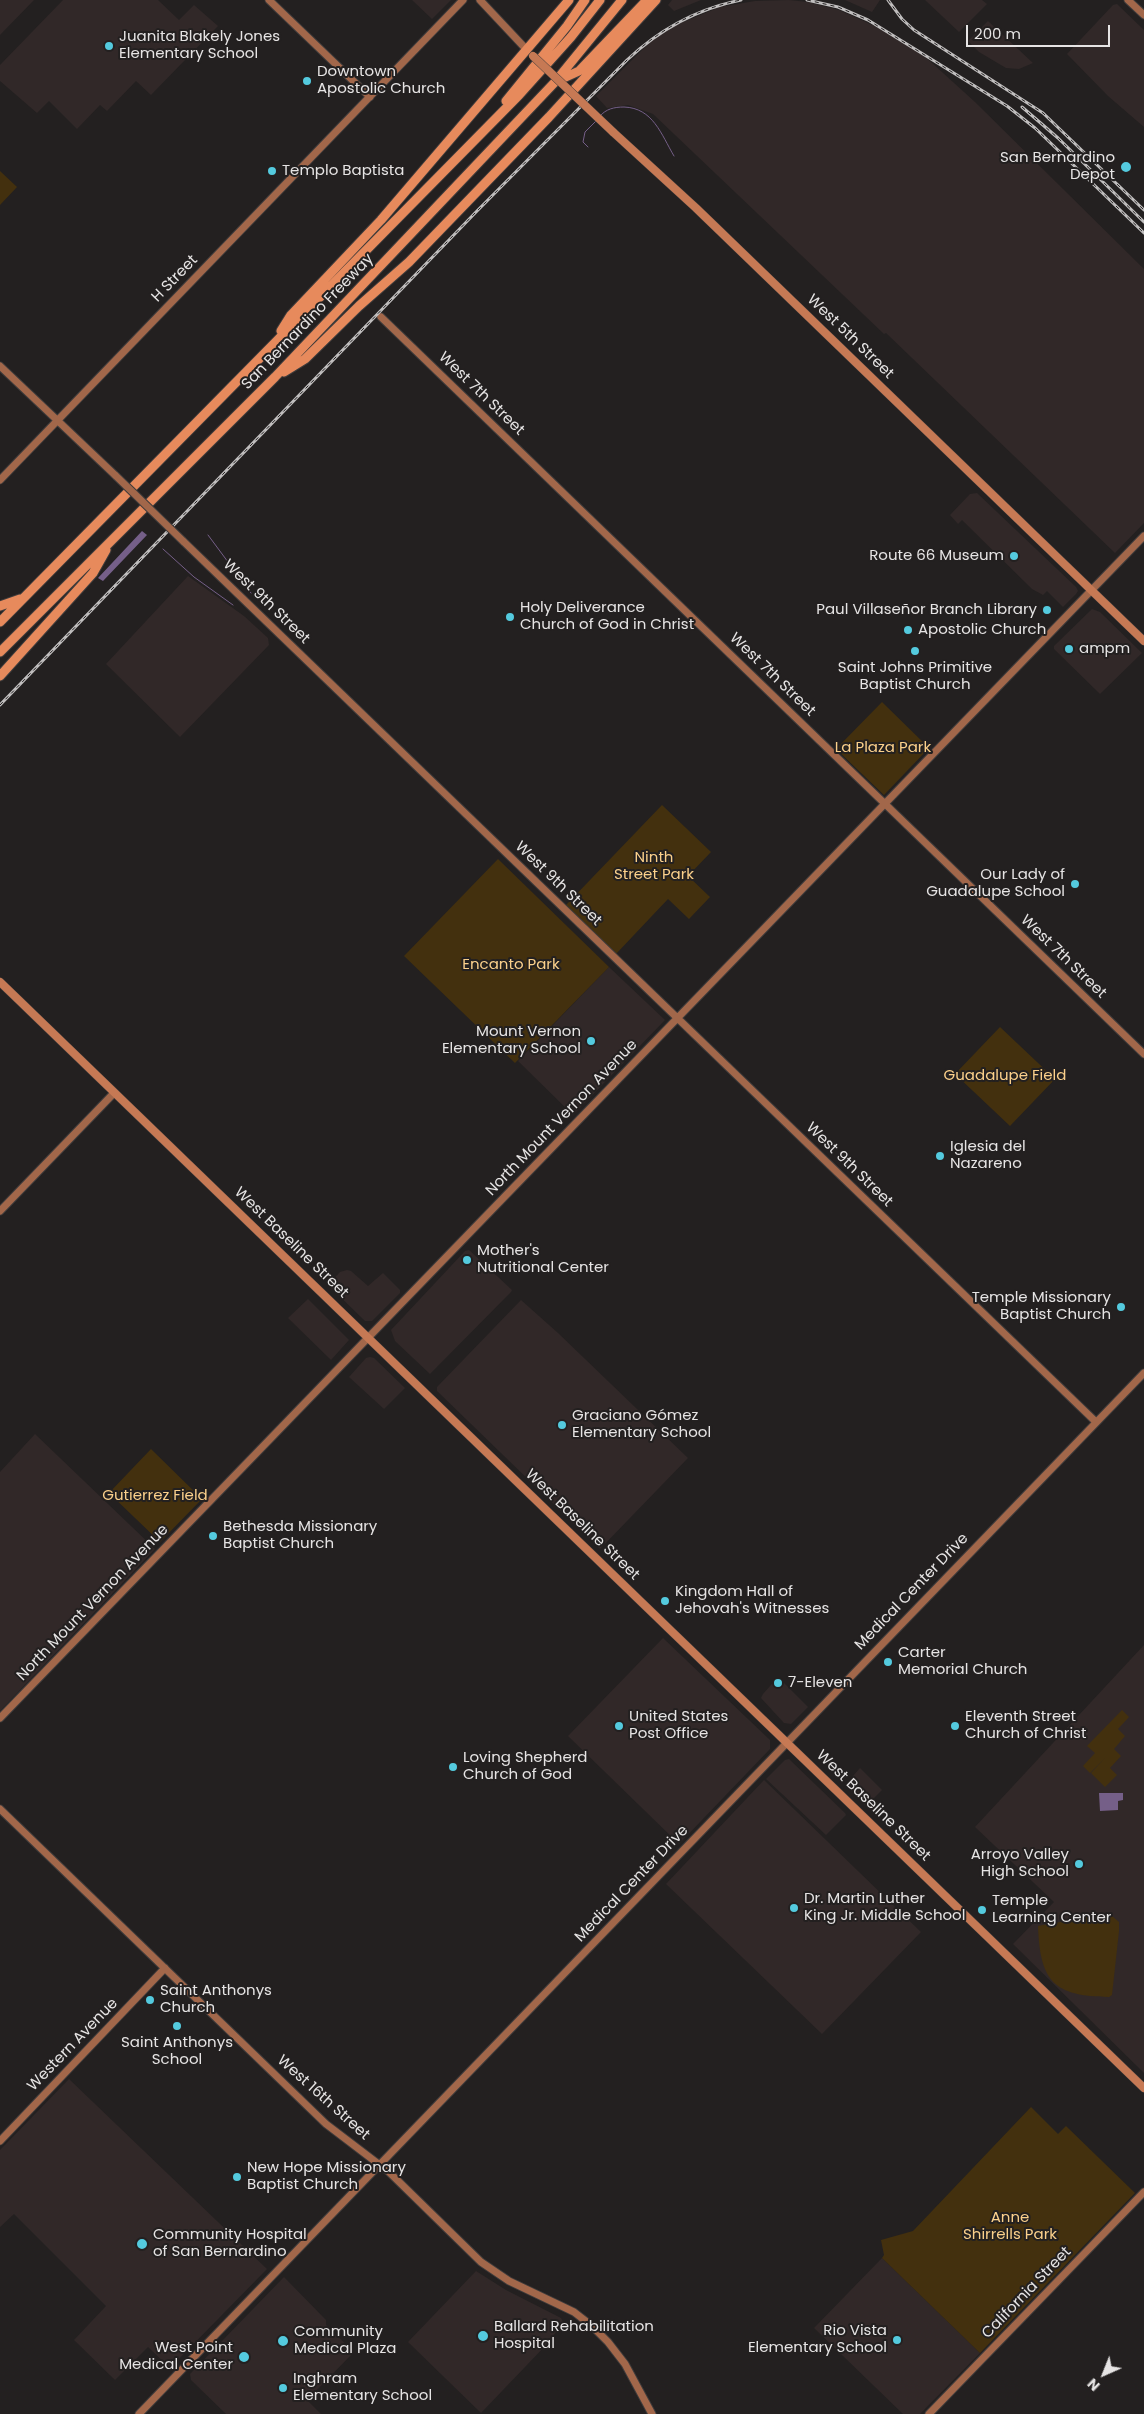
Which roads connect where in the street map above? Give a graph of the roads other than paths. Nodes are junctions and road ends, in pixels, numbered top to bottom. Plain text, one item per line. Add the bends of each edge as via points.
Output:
1 (269, 0) edge
2 (463, 0) edge
3 (480, 0) edge
4 (569, 0) edge
5 (585, 0) edge
6 (600, 0) edge
7 (622, 0) edge
8 (647, 0) edge
9 (656, 0) edge
10 (1128, 0) edge
11 (1144, 16) edge
12 (530, 52) junction
13 (554, 82) junction
14 (572, 92) junction
15 (370, 97) junction
16 (457, 158) junction
17 (381, 317) dead end
18 (273, 344) junction
19 (0, 366) edge
20 (276, 377) junction
21 (58, 420) junction
22 (0, 480) edge
23 (1144, 536) edge
24 (113, 538) junction
25 (1092, 590) junction
26 (23, 598) junction
27 (0, 606) edge
28 (0, 622) edge
29 (1144, 640) edge
30 (0, 652) edge
31 (0, 676) edge
32 (885, 804) junction
33 (0, 982) edge
34 (677, 1018) junction
35 (1144, 1054) edge
36 (114, 1093) junction
37 (0, 1211) edge
38 (369, 1337) junction
39 (1144, 1373) edge
40 (1096, 1422) junction
41 (0, 1718) edge
42 (786, 1742) junction
43 (0, 1809) edge
44 (165, 1968) junction
45 (1144, 2088) edge
46 (0, 2141) edge
47 (379, 2166) junction
48 (1144, 2192) edge
49 (139, 2414) edge
50 (652, 2414) edge
51 (929, 2414) edge

1 - 15 street
2 - 15 street, H Street
3 - 12 street, West 5th Street
4 - 12 highway
5 - 16 highway
6 - 16 highway, San Bernardino Freeway via 571,37
7 - 13 highway, San Bernardino Freeway
8 - 13 highway via 579,71
9 - 14 highway
10 - 11 street
12 - 14 main road, West 5th Street, bridge
12 - 18 highway via 381,220 291,315
13 - 20 highway, San Bernardino Freeway
14 - 20 highway via 409,262 305,359
14 - 25 main road, West 5th Street, bridge
15 - 21 street, H Street
16 - 18 highway, San Bernardino Freeway
17 - 32 street, West 7th Street
18 - 26 highway, San Bernardino Freeway
19 - 21 street, West 9th Street
20 - 24 highway, San Bernardino Freeway
21 - 22 street, H Street
21 - 34 street, West 9th Street, bridge
23 - 25 street, North Mount Vernon Avenue
24 - 30 highway, San Bernardino Freeway
24 - 31 highway via 93,573
25 - 29 main road, West 5th Street
25 - 32 street, North Mount Vernon Avenue
26 - 27 highway
26 - 28 highway, San Bernardino Freeway
32 - 34 street, North Mount Vernon Avenue
32 - 35 street, West 7th Street
33 - 36 main road, West Baseline Street
34 - 38 street, North Mount Vernon Avenue
34 - 40 street, West 9th Street
36 - 37 street
36 - 38 main road, West Baseline Street
38 - 41 street, North Mount Vernon Avenue
38 - 42 main road, West Baseline Street
39 - 40 street, Medical Center Drive
40 - 42 street, Medical Center Drive
42 - 45 main road, West Baseline Street
42 - 47 street, Medical Center Drive
43 - 44 street, West 16th Street
44 - 46 street, Western Avenue
44 - 47 street, West 16th Street via 326,2124
47 - 49 street, Medical Center Drive
47 - 50 street, West 16th Street via 481,2262 509,2281 574,2312 592,2326 625,2364
48 - 51 street, California Street

